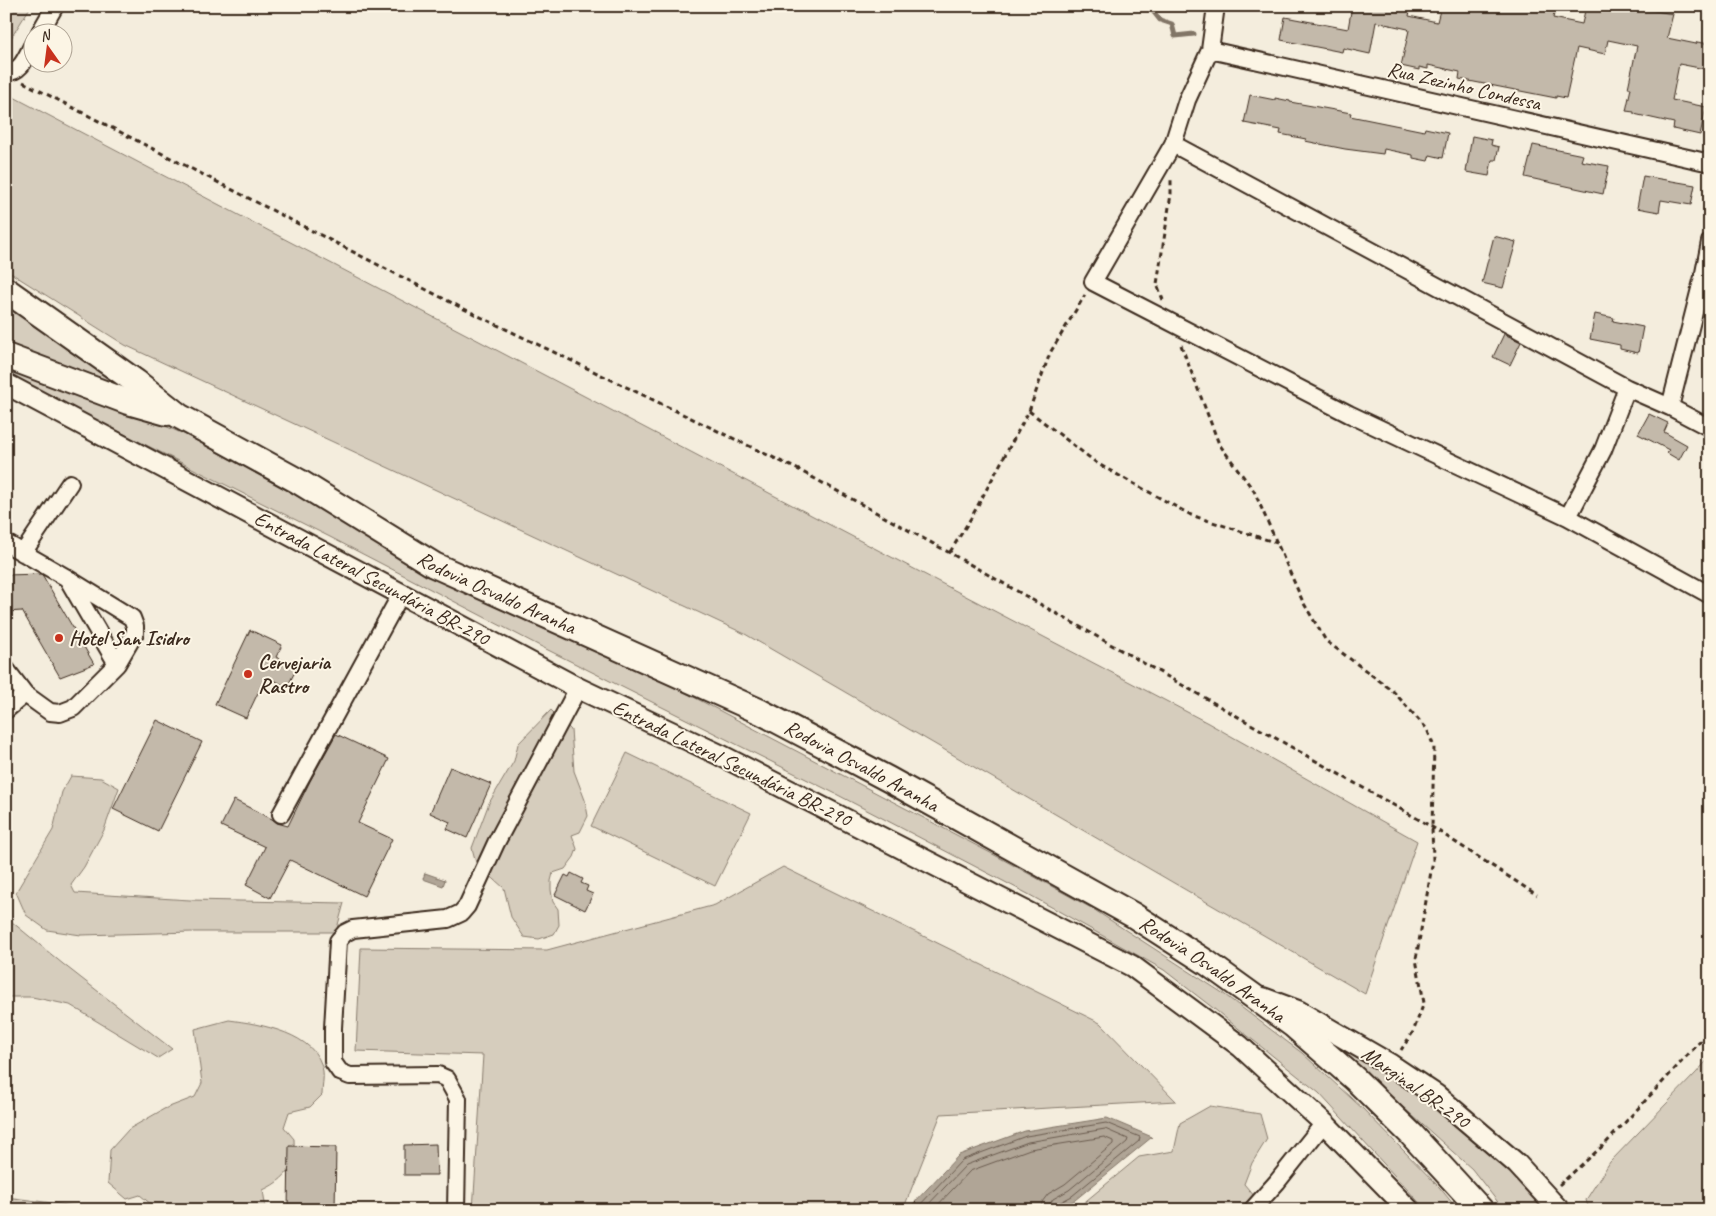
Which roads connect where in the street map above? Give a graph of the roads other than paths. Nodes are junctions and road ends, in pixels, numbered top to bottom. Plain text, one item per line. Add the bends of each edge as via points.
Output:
1 (55, 6) edge
2 (1216, 6) edge
3 (46, 22) edge
4 (1210, 50) junction
5 (22, 64) edge
6 (7, 73) edge
7 (1173, 144) junction
8 (1710, 163) edge
9 (1710, 242) edge
10 (6, 290) edge
11 (6, 356) edge
12 (6, 384) edge
13 (1627, 388) junction
14 (1670, 407) junction
15 (179, 416) junction
16 (1710, 428) edge
17 (70, 483) dead end
18 (1568, 517) junction
19 (6, 543) edge
20 (23, 553) junction
21 (67, 578) junction
22 (401, 594) junction
23 (1710, 595) edge
24 (116, 664) junction
25 (6, 669) edge
26 (578, 688) junction
27 (25, 694) junction
28 (6, 710) edge
29 (281, 814) dead end
30 (1252, 994) junction
31 (1324, 1123) junction
32 (1553, 1203) edge
33 (456, 1210) edge
34 (1252, 1210) edge
35 (1409, 1210) edge
36 (1481, 1210) edge

1 - 3 street
2 - 4 street
4 - 7 street via 1187,100
4 - 8 street, Rua Zezinho Condessa
5 - 6 street via 14,72
7 - 13 street
7 - 18 street via 1093,282 1349,414
9 - 14 street
10 - 15 highway, Rodovia Osvaldo Aranha
11 - 15 highway, Rodovia Osvaldo Aranha via 128,402
12 - 22 main road, Entrada Lateral Secundária BR-290
13 - 14 street
13 - 18 street via 1603,450
14 - 16 street
15 - 30 highway, Rodovia Osvaldo Aranha via 298,481 434,565 761,712 888,779 1133,915
17 - 20 street
18 - 23 street
19 - 20 street
20 - 21 street
21 - 24 street
21 - 24 street via 132,618 135,633
22 - 26 main road, Entrada Lateral Secundária BR-290
22 - 29 street
24 - 27 street via 73,708 60,713 50,712
25 - 27 street
26 - 31 main road, Entrada Lateral Secundária BR-290 via 720,755 1132,966 1240,1046
26 - 33 street via 461,913 448,919 353,929 338,941 333,1062 340,1072 350,1076 438,1075 447,1079 458,1099
27 - 28 street
30 - 32 main road, Marginal BR-290 via 1298,1010 1436,1095 1516,1164
30 - 36 highway, Rodovia Osvaldo Aranha via 1355,1078
31 - 34 street
31 - 35 main road, Entrada Lateral Secundária BR-290

